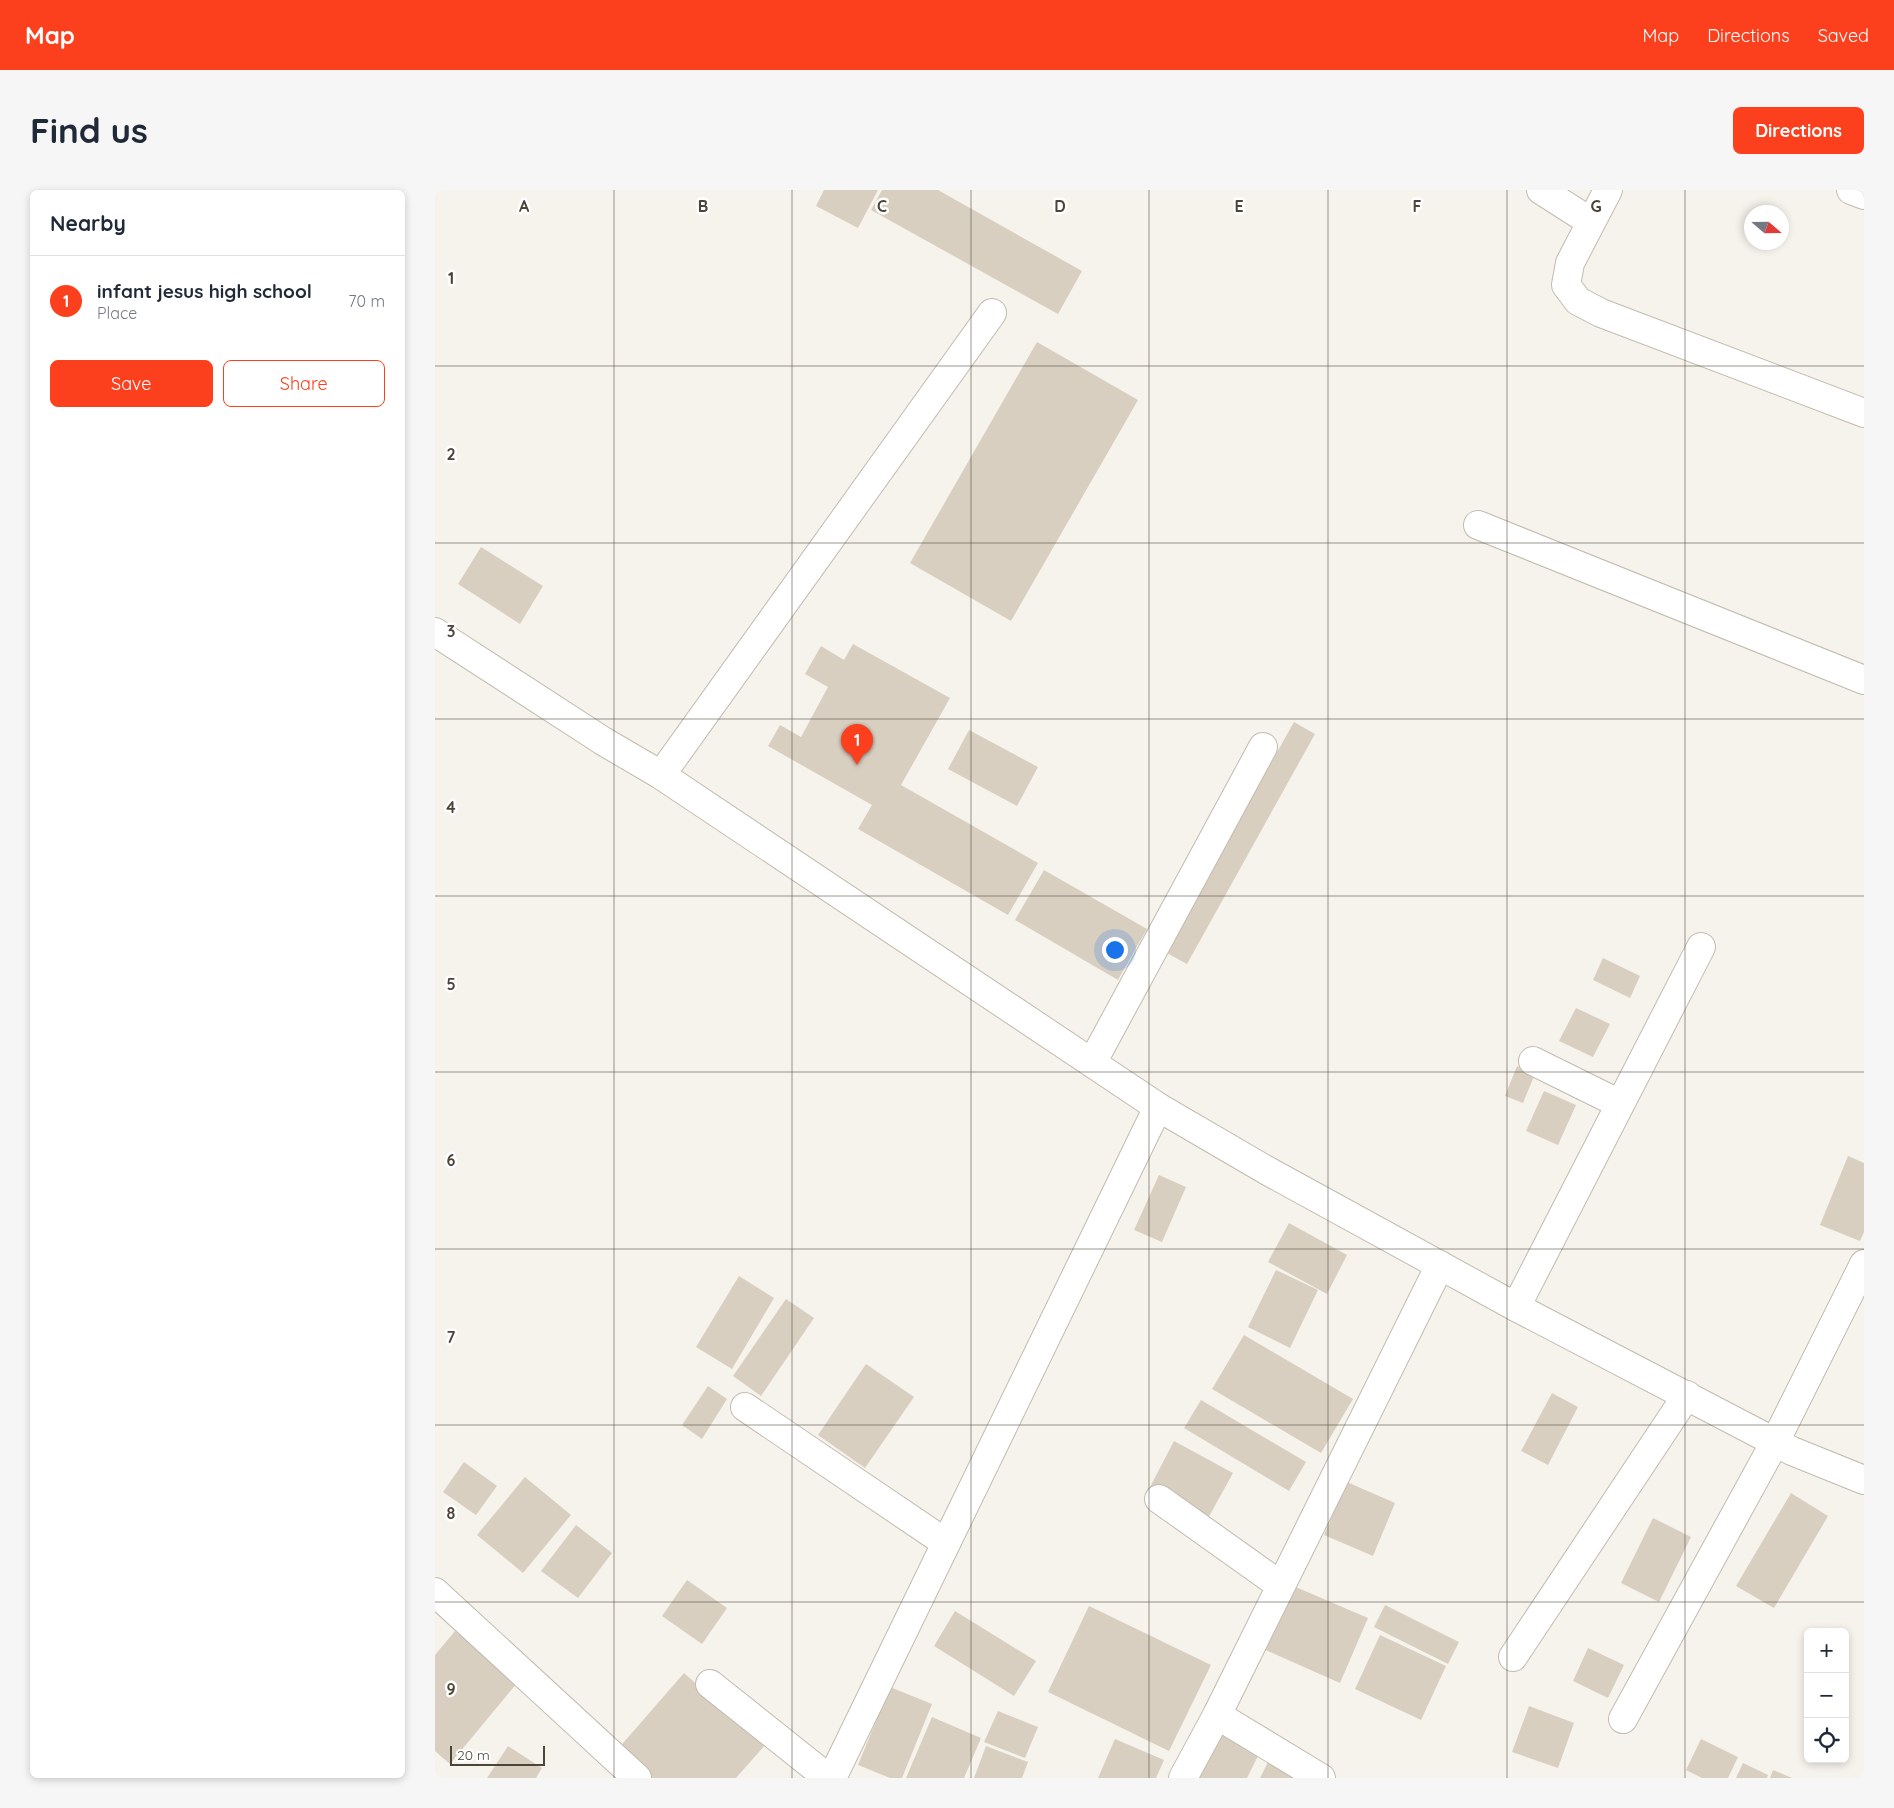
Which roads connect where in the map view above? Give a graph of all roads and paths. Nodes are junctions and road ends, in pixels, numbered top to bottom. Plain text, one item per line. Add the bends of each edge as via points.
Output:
1 (1541, 190) edge
2 (1608, 190) edge
3 (1851, 190) edge
4 (1864, 195) edge
5 (1591, 222) junction
6 (992, 313) dead end
7 (1864, 413) edge
8 (1478, 524) dead end
9 (435, 632) edge
10 (1864, 680) edge
11 (1263, 747) dead end
12 (661, 775) junction
13 (1701, 947) dead end
14 (1533, 1061) dead end
15 (1092, 1063) junction
16 (1620, 1104) junction
17 (1158, 1107) junction
18 (1864, 1264) edge
19 (1439, 1265) junction
20 (1516, 1307) junction
21 (1687, 1395) junction
22 (745, 1407) dead end
23 (1775, 1442) junction
24 (1864, 1480) edge
25 (1159, 1499) dead end
26 (946, 1543) junction
27 (1280, 1585) junction
28 (435, 1592) edge
29 (1513, 1657) dead end
30 (711, 1684) dead end
31 (1217, 1715) junction
32 (1623, 1719) dead end
33 (637, 1778) edge
34 (830, 1778) edge
35 (1183, 1778) edge
36 (1321, 1778) edge

1 - 5 street
2 - 5 street
3 - 4 street
5 - 7 street via 1570,263 1566,285 1578,301 1601,313
6 - 12 street
8 - 10 street
9 - 12 street
11 - 15 street
12 - 15 street
13 - 16 street
14 - 16 street
15 - 17 street
16 - 20 street
17 - 19 street
17 - 26 street
18 - 23 street
19 - 20 street
19 - 27 street
20 - 21 street
21 - 23 street
21 - 29 street
22 - 26 street
23 - 24 street
23 - 32 street
25 - 27 street
26 - 34 street
27 - 31 street
28 - 33 street
30 - 34 street
31 - 35 street
31 - 36 street

